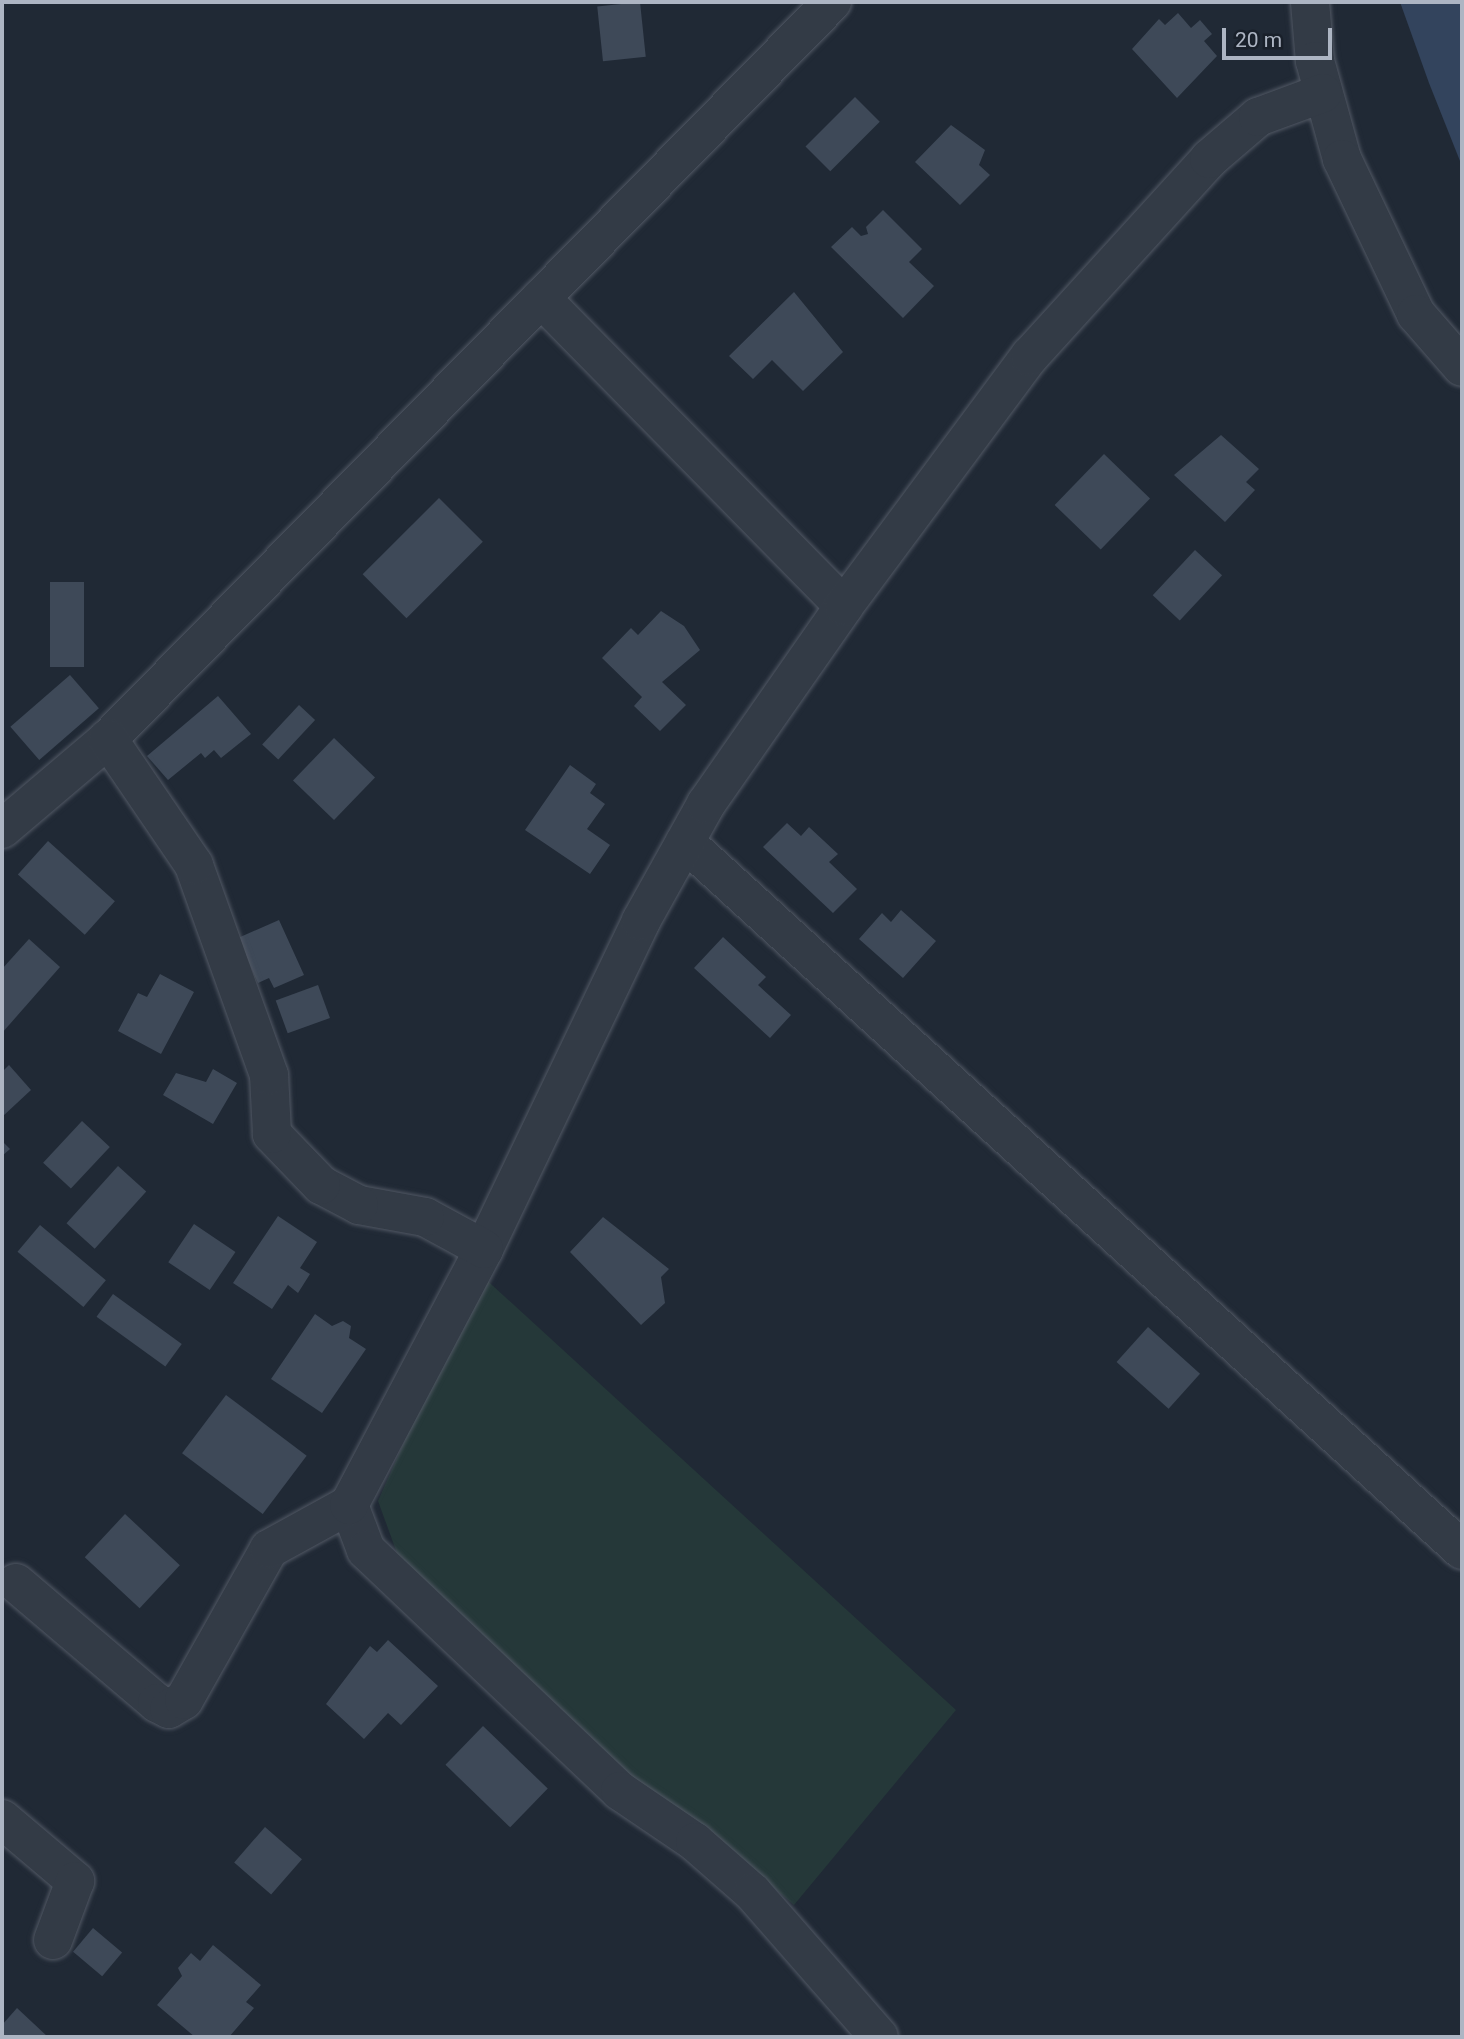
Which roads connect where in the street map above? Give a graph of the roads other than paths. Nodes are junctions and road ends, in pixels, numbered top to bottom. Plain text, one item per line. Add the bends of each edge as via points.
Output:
1 (832, 2) edge
2 (1310, 2) edge
3 (1323, 93) junction
4 (541, 298) junction
5 (1462, 367) edge
6 (844, 606) junction
7 (108, 739) junction
8 (2, 829) edge
9 (685, 842) junction
10 (484, 1249) junction
11 (349, 1505) junction
12 (1462, 1550) edge
13 (16, 1583) dead end
14 (2, 1819) edge
15 (53, 1940) dead end
16 (879, 2037) edge

1 - 4 street
2 - 3 street
3 - 5 street via 1342,159 1416,314
3 - 6 street via 1258,117 1209,159 1030,356
4 - 6 street
4 - 7 street
6 - 9 street
7 - 8 street
7 - 10 street via 194,865 269,1075 272,1134 321,1185 359,1205 425,1217
9 - 10 street
9 - 12 street
10 - 11 street
11 - 13 street via 269,1549 184,1700 169,1709
11 - 16 street via 366,1550 620,1791 695,1842 752,1893
14 - 15 street via 75,1881

